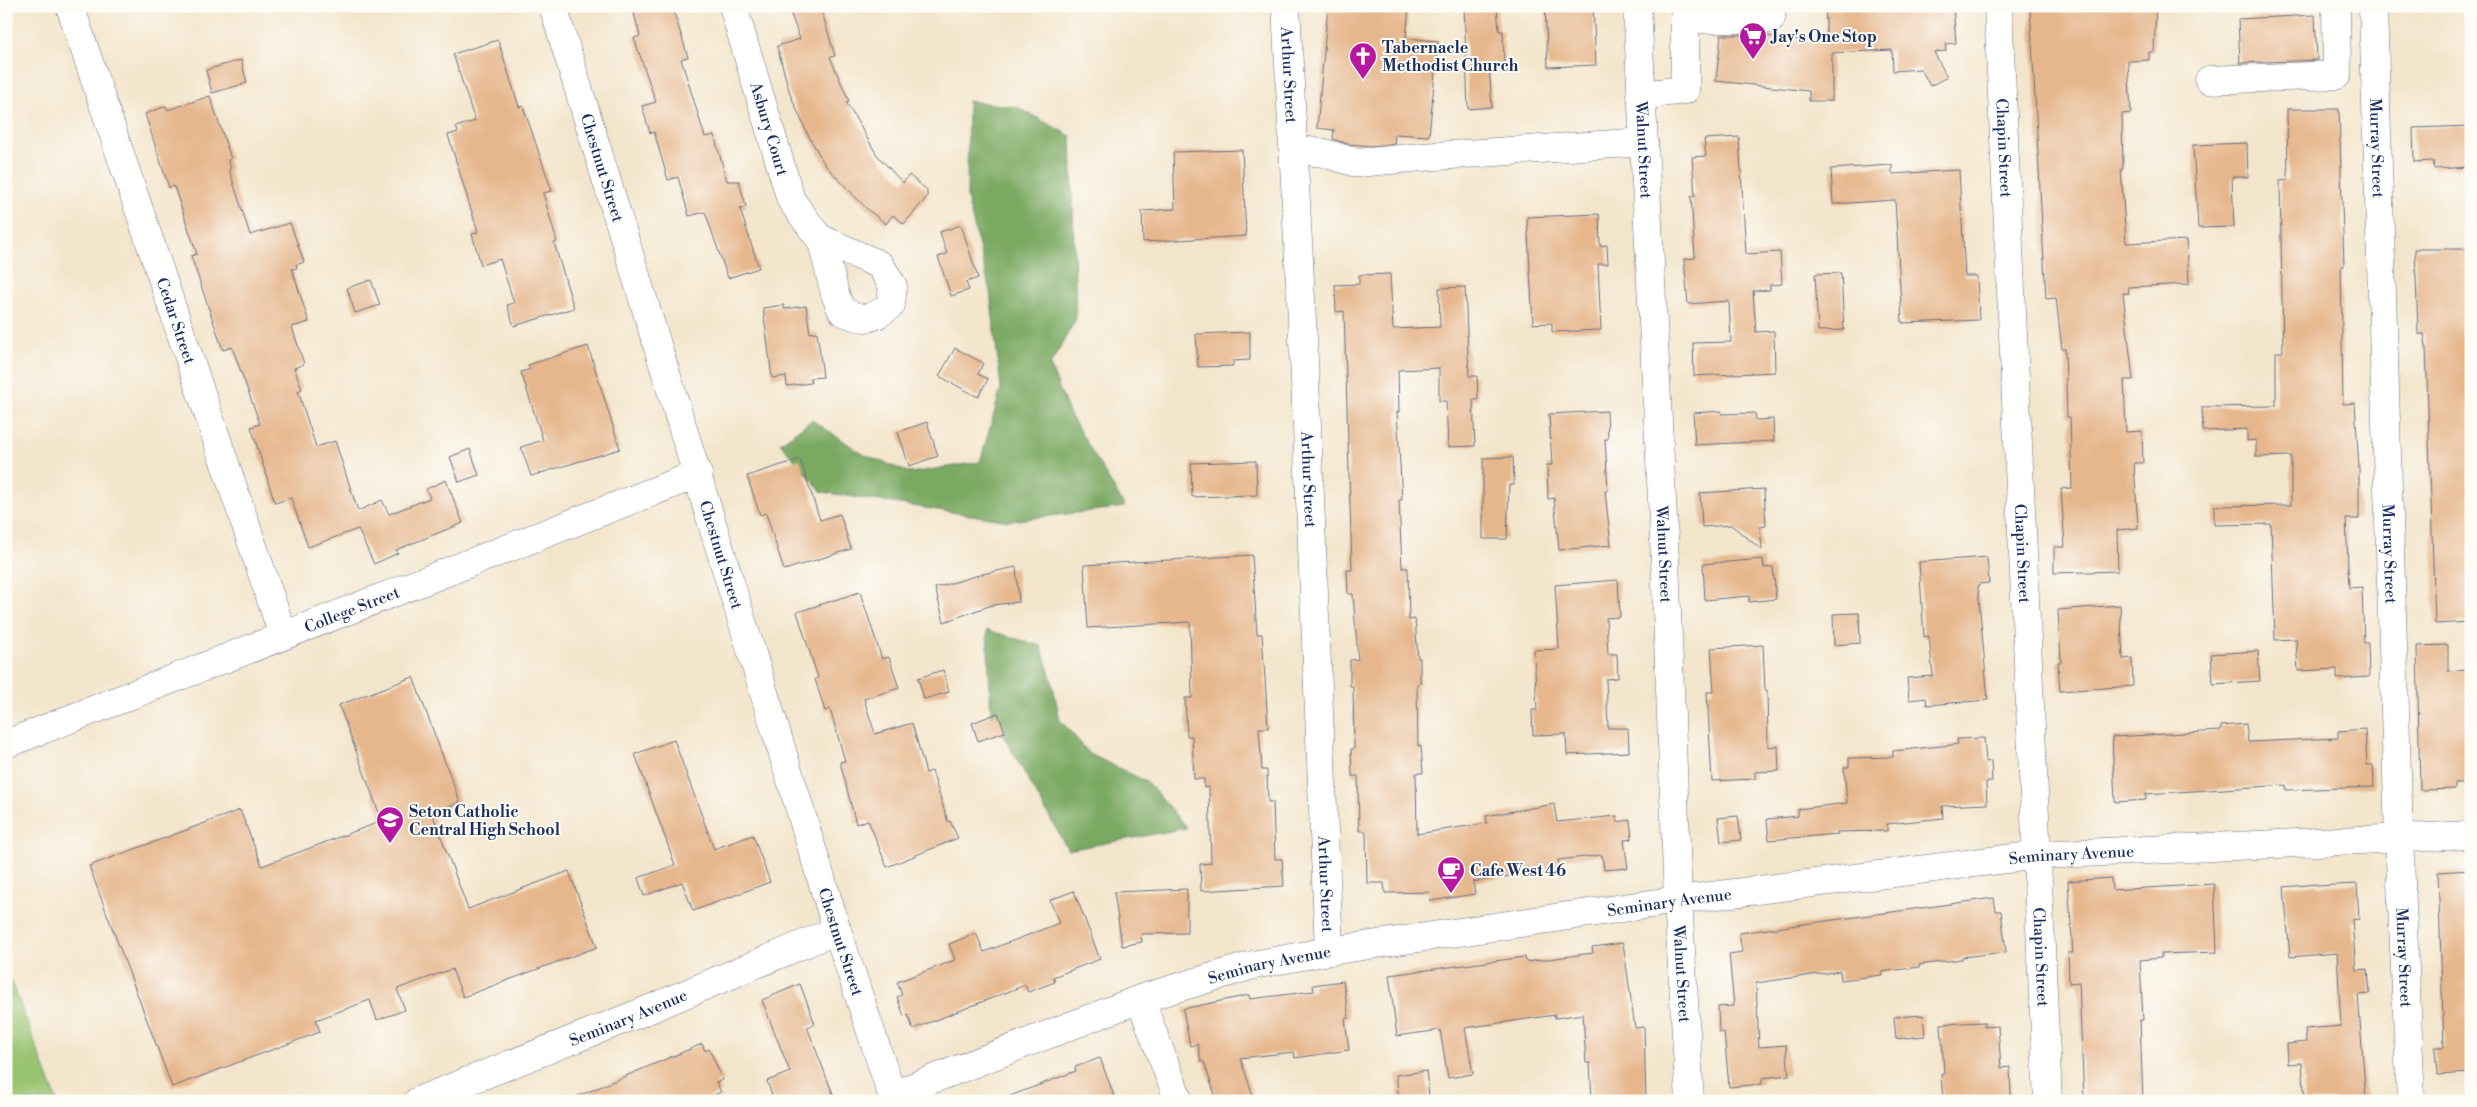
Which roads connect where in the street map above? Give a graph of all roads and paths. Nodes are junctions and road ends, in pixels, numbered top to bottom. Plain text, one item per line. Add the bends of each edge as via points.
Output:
1 (70, 6) edge
2 (553, 6) edge
3 (734, 6) edge
4 (1286, 6) edge
5 (1637, 6) edge
6 (1772, 6) edge
7 (1998, 6) edge
8 (2336, 6) edge
9 (2373, 6) edge
10 (1685, 13) edge
11 (2209, 80) dead end
12 (1641, 95) junction
13 (1644, 142) junction
14 (1293, 149) junction
15 (822, 242) dead end
16 (698, 474) junction
17 (284, 635) junction
18 (6, 744) edge
19 (2471, 835) edge
20 (2400, 838) junction
21 (2038, 855) junction
22 (1678, 900) junction
23 (838, 930) junction
24 (1329, 951) junction
25 (1140, 999) junction
26 (893, 1098) edge
27 (418, 1101) edge
28 (1179, 1101) edge
29 (1690, 1101) edge
30 (2048, 1101) edge
31 (2411, 1101) edge

1 - 17 street, Cedar Street
2 - 16 street, Chestnut Street
3 - 15 street, Asbury Court via 791,200
4 - 14 street, Arthur Street
5 - 12 street, Walnut Street
6 - 10 street via 1771,19
7 - 21 street, Chapin Street
8 - 11 street via 2337,75
9 - 20 street, Murray Street
10 - 12 street via 1685,90
12 - 13 street, Walnut Street
13 - 14 street via 1422,156 1357,164 1324,153
13 - 22 street, Walnut Street
14 - 24 street, Arthur Street
16 - 17 street, College Street
16 - 23 street, Chestnut Street
17 - 18 street, College Street
19 - 20 street, Seminary Avenue
20 - 21 street, Seminary Avenue
20 - 31 street, Murray Street
21 - 22 street, Seminary Avenue
21 - 30 street, Chapin Street
22 - 24 street, Seminary Avenue
22 - 29 street, Walnut Street
23 - 26 street, Chestnut Street
23 - 27 street, Seminary Avenue
24 - 25 street, Seminary Avenue via 1253,965
25 - 26 street, Seminary Avenue
25 - 28 street

